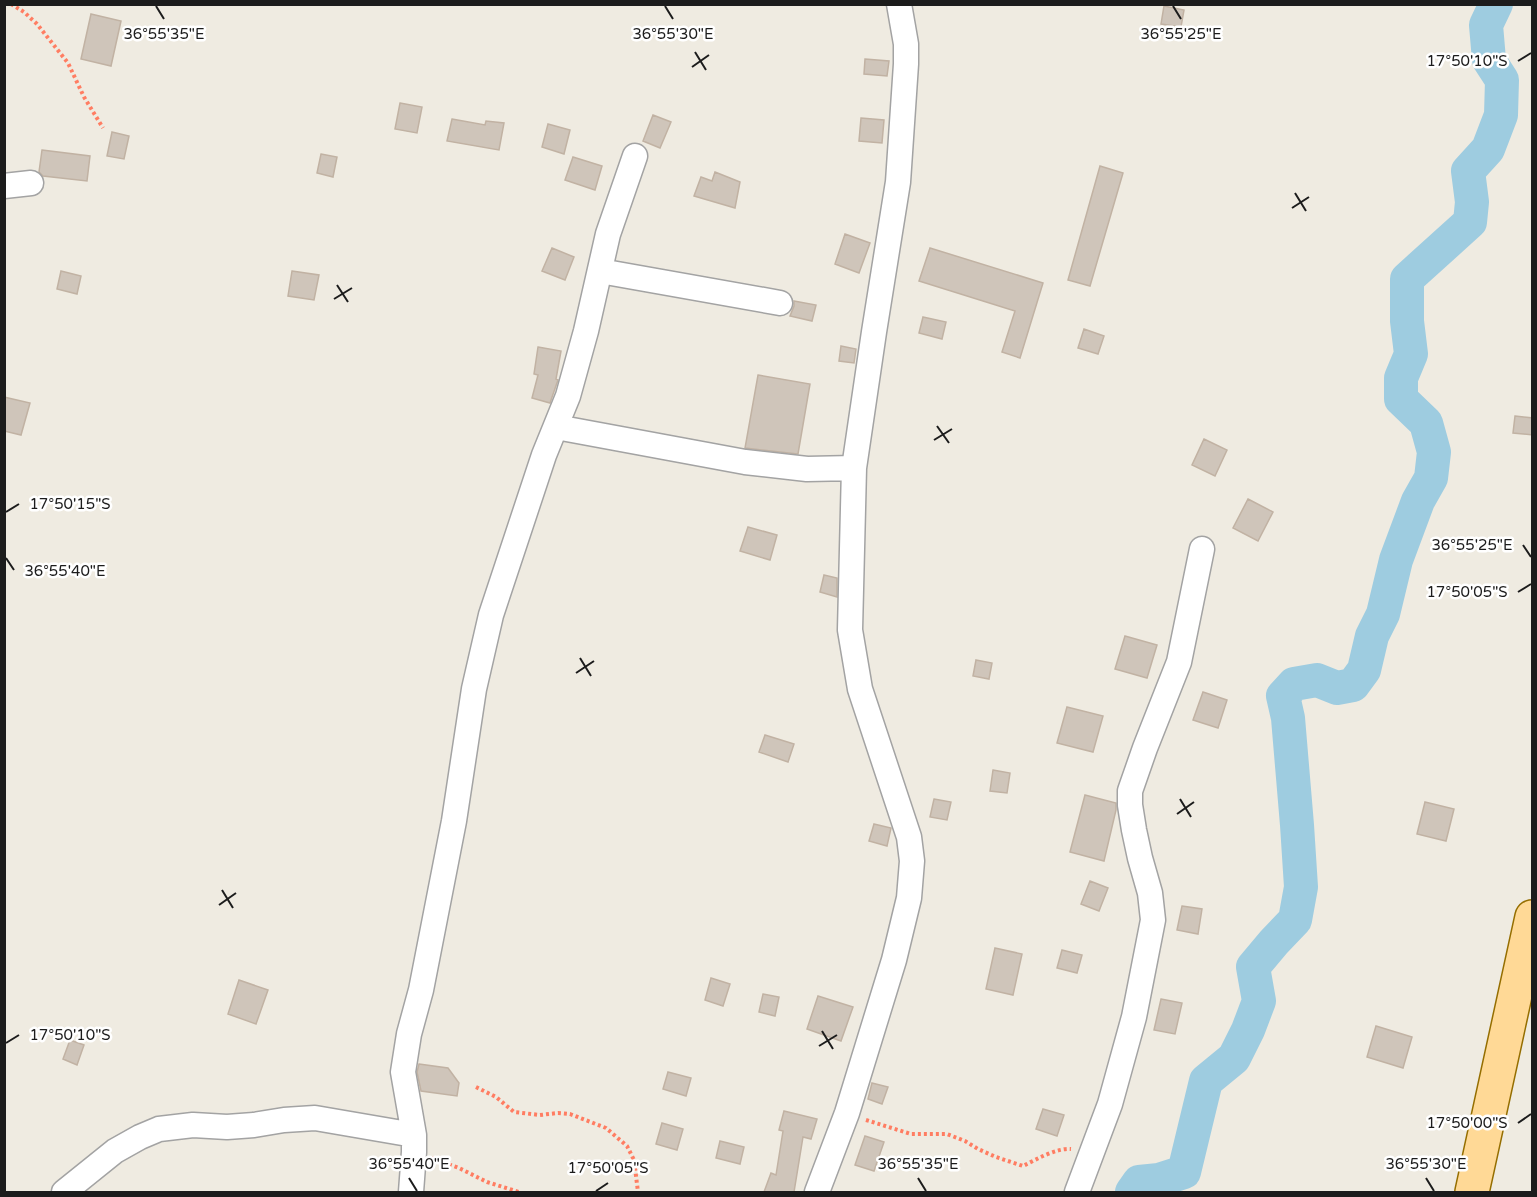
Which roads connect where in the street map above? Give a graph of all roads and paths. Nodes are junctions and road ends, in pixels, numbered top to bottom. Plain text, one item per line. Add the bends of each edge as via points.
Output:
1 (11, 4) edge
2 (899, 4) edge
3 (103, 128) dead end
4 (635, 156) dead end
5 (31, 183) dead end
6 (4, 186) edge
7 (600, 270) junction
8 (780, 303) dead end
9 (556, 427) junction
10 (854, 468) junction
11 (1202, 549) dead end
12 (1533, 917) edge
13 (476, 1087) dead end
14 (847, 1113) junction
15 (414, 1143) junction
16 (1093, 1152) junction
17 (64, 1192) edge
18 (411, 1192) edge
19 (519, 1192) edge
20 (638, 1192) edge
21 (818, 1192) edge
22 (1077, 1192) edge
23 (1472, 1192) edge

1 - 3 path via 37,24 68,63
2 - 10 street via 906,64 898,182
4 - 7 street
5 - 6 street
7 - 8 street
7 - 9 street via 586,332
9 - 10 street via 745,462 807,469
9 - 15 street via 491,615 474,689 454,821 403,1072
10 - 14 street via 850,630 853,651 860,689 909,837 912,861 909,898 894,960
11 - 16 street via 1179,662 1130,791 1153,920 1134,1017
12 - 23 main road
13 - 20 path via 514,1112 570,1114 606,1128 627,1146 634,1160
14 - 16 path via 911,1134 947,1134 1023,1166 1067,1148
14 - 21 street
15 - 17 street via 315,1118 159,1129 115,1151
15 - 18 street
15 - 19 path via 487,1182
16 - 22 street

